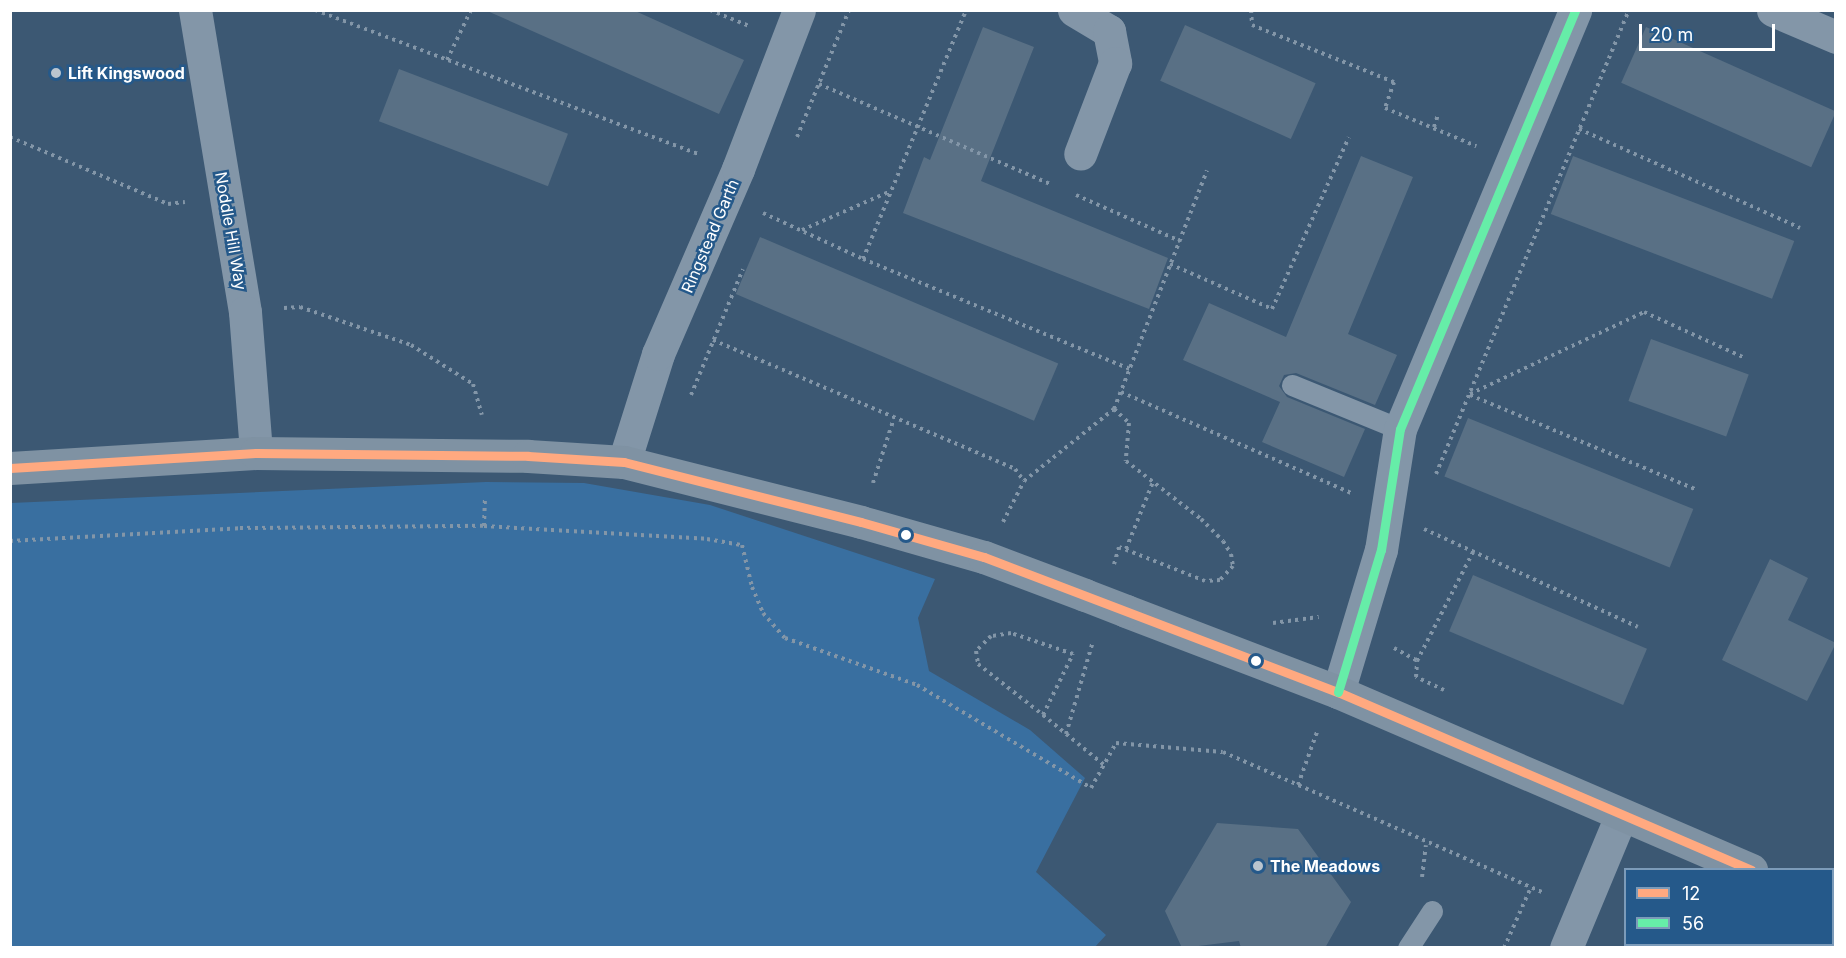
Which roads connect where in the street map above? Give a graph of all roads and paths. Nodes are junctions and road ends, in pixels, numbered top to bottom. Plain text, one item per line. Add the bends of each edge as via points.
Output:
1 (195, 10) edge
2 (315, 10) edge
3 (471, 10) edge
4 (799, 10) edge
5 (966, 10) edge
6 (1074, 10) edge
7 (1251, 10) edge
8 (1575, 10) edge
9 (1629, 10) edge
10 (321, 12) edge
11 (1794, 15) edge
12 (1836, 37) edge
13 (447, 60) junction
14 (819, 84) dead end
15 (1438, 116) dead end
16 (917, 126) junction
17 (1434, 127) junction
18 (1579, 129) junction
19 (10, 137) edge
20 (1349, 137) dead end
21 (1080, 154) dead end
22 (1511, 161) junction
23 (1207, 171) dead end
24 (732, 183) junction
25 (1059, 188) dead end
26 (891, 191) junction
27 (1070, 193) dead end
28 (225, 197) junction
29 (1800, 228) dead end
30 (802, 231) junction
31 (1180, 241) junction
32 (863, 259) junction
33 (1170, 264) junction
34 (245, 312) junction
35 (713, 340) dead end
36 (1745, 358) dead end
37 (1130, 369) junction
38 (1292, 385) dead end
39 (1121, 392) junction
40 (1469, 394) junction
41 (1114, 409) junction
42 (894, 418) junction
43 (1400, 429) junction
44 (256, 453) junction
45 (486, 457) junction
46 (624, 462) junction
47 (10, 468) edge
48 (1153, 482) junction
49 (1433, 482) dead end
50 (1697, 490) dead end
51 (1386, 509) junction
52 (861, 522) junction
53 (10, 541) edge
54 (1119, 547) dead end
55 (1126, 549) junction
56 (1473, 552) junction
57 (1638, 627) dead end
58 (1335, 691) junction
59 (1447, 692) dead end
60 (1043, 715) junction
61 (1104, 765) junction
62 (1298, 785) junction
63 (1621, 816) junction
64 (1746, 868) edge
65 (1531, 887) junction
66 (1582, 910) junction
67 (1432, 911) dead end
68 (1408, 948) edge
69 (1504, 948) edge
70 (1566, 948) edge

1 - 28 street, Noddle Hill Way
2 - 10 path
3 - 13 path
4 - 24 street, Ringstead Garth
5 - 16 path
6 - 21 street via 1109,32 1115,63
7 - 17 path via 1252,25 1394,82 1385,108
8 - 22 street
9 - 18 path
10 - 13 path
11 - 12 street
13 - 24 path
14 - 16 path
15 - 17 path
16 - 25 path
16 - 26 path
17 - 22 path
18 - 29 path
18 - 40 path
19 - 28 path via 168,204
20 - 33 path via 1272,309
22 - 43 street
23 - 31 path
24 - 30 path
24 - 46 street, Ringstead Garth via 658,354
26 - 30 path
26 - 32 path
27 - 31 path
28 - 34 street, Noddle Hill Way
30 - 32 path
31 - 33 path
32 - 37 path
33 - 37 path
34 - 44 street, Noddle Hill Way
34 - 45 path via 300,307 411,345 473,384 484,422
35 - 42 path
36 - 40 path via 1644,312
37 - 39 path
38 - 43 lane
39 - 41 path
39 - 51 path
40 - 49 path
40 - 50 path
41 - 42 path via 1024,481 1015,469
41 - 48 path via 1129,423 1126,461
42 - 52 path
43 - 51 street
44 - 45 street
44 - 47 street
45 - 46 street
46 - 52 street
48 - 55 path
48 - 55 path via 1223,540 1233,566 1220,580 1205,581
51 - 56 path
51 - 58 street via 1381,550
52 - 58 street, bridge via 984,557
53 - 61 path via 240,528 484,526 707,539 742,545 763,613 785,638 917,685 1091,788
54 - 55 path
56 - 57 path
56 - 59 path via 1417,661 1416,677
58 - 62 path
58 - 63 street
60 - 60 path via 978,664 976,651 990,636 1011,633 1073,654
60 - 61 path
61 - 62 path via 1116,743 1223,752
62 - 65 path
63 - 64 street
63 - 66 street
65 - 66 path
65 - 69 path
66 - 70 street
67 - 68 lane

